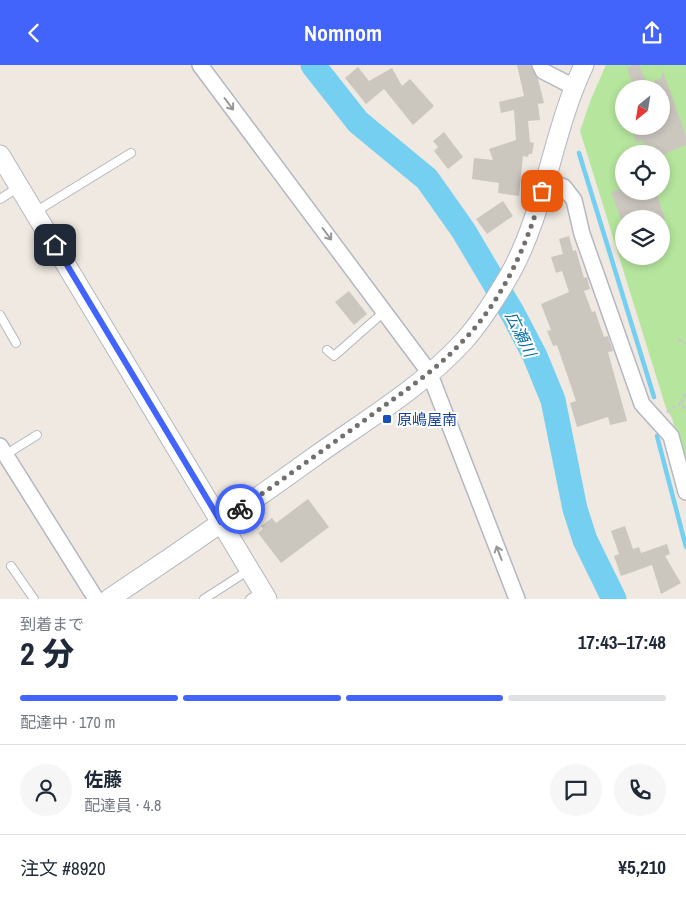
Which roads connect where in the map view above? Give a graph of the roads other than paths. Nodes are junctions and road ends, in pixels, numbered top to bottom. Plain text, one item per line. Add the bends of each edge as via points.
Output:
1 (200, 65) edge
2 (584, 65) edge
3 (541, 68) edge
4 (574, 87) junction
5 (131, 153) dead end
6 (0, 155) edge
7 (545, 180) junction
8 (19, 187) junction
9 (0, 199) edge
10 (35, 212) junction
11 (385, 311) junction
12 (0, 315) edge
13 (16, 343) dead end
14 (327, 350) dead end
15 (429, 372) junction
16 (37, 435) dead end
17 (2, 451) edge
18 (686, 492) edge
19 (221, 522) junction
20 (11, 566) dead end
21 (250, 570) junction
22 (260, 596) edge
23 (34, 599) edge
24 (96, 599) edge
25 (109, 599) edge
26 (204, 599) edge
27 (516, 599) edge

1 -> 11 street
2 - 4 street
3 - 4 street
4 - 7 street
5 - 10 lane
6 - 8 street
7 - 15 street via 530,230 511,272 488,310 462,343
7 - 18 street via 564,187 574,200 585,243 642,404 671,436
8 - 9 lane
8 - 10 street
10 - 19 street
11 - 14 lane via 334,356
11 - 15 street
12 - 13 lane
15 - 19 street
27 -> 15 street
16 - 17 lane
17 - 24 street
19 - 21 street
19 - 25 street
20 - 23 lane
21 - 22 street
21 - 26 lane

